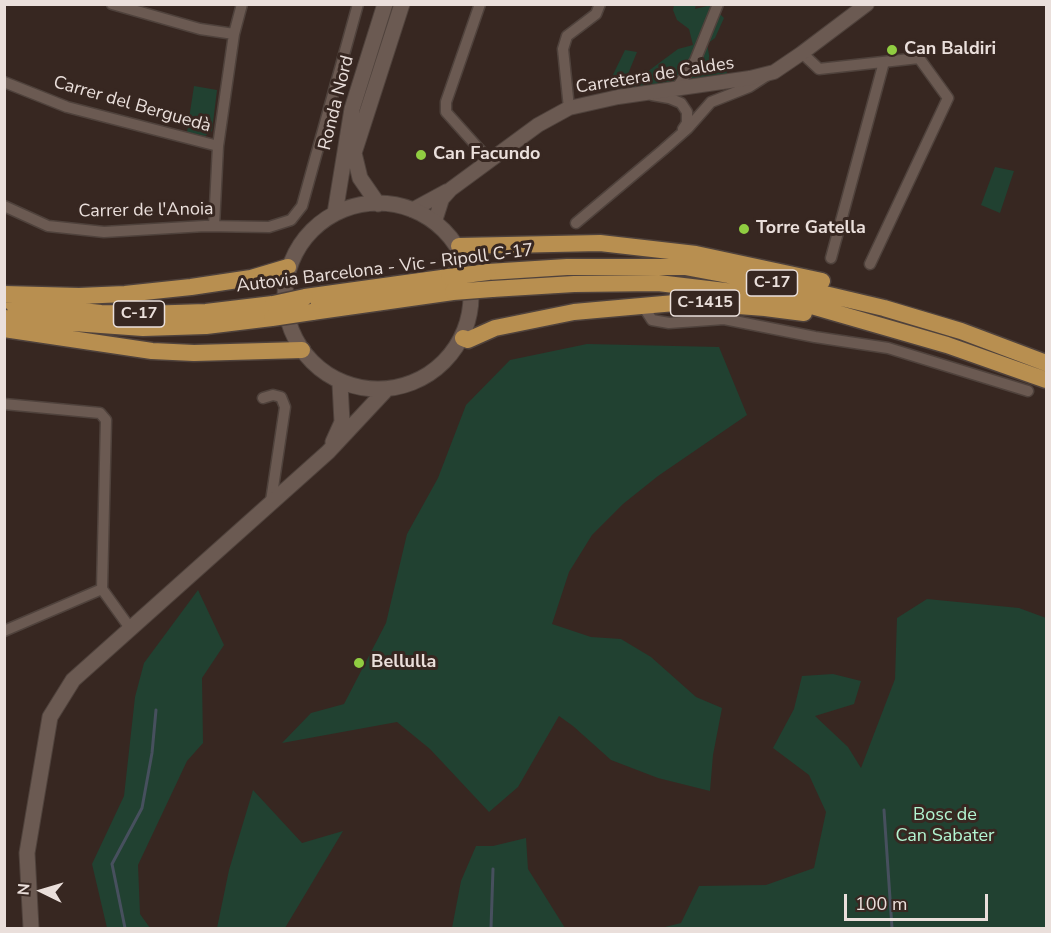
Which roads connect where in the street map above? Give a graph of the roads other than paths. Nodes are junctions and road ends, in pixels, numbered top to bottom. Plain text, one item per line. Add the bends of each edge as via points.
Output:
1 (112, 4) edge
2 (242, 4) edge
3 (358, 4) edge
4 (385, 4) edge
5 (402, 4) edge
6 (480, 4) edge
7 (600, 4) edge
8 (718, 4) edge
9 (867, 4) edge
10 (234, 34) junction
11 (802, 53) junction
12 (884, 62) junction
13 (774, 72) junction
14 (4, 82) edge
15 (703, 85) junction
16 (675, 89) junction
17 (644, 93) junction
18 (711, 102) junction
19 (569, 108) junction
20 (680, 135) junction
21 (218, 146) junction
22 (490, 161) junction
23 (451, 189) junction
24 (378, 204) junction
25 (4, 206) edge
26 (412, 210) junction
27 (335, 213) junction
28 (435, 221) junction
29 (576, 223) dead end
30 (214, 226) junction
31 (459, 246) junction
32 (831, 258) dead end
33 (870, 264) dead end
34 (288, 267) junction
35 (451, 285) junction
36 (4, 294) edge
37 (4, 304) edge
38 (643, 306) junction
39 (272, 311) junction
40 (4, 318) edge
41 (4, 329) edge
42 (961, 331) junction
43 (463, 338) junction
44 (947, 345) junction
45 (302, 350) junction
46 (1047, 363) edge
47 (1047, 380) edge
48 (340, 384) junction
49 (385, 391) junction
50 (1028, 392) dead end
51 (263, 398) dead end
52 (4, 404) edge
53 (328, 452) junction
54 (271, 501) junction
55 (102, 589) junction
56 (130, 628) junction
57 (4, 631) edge
58 (32, 928) edge

1 - 10 street via 200,29
2 - 10 street
3 - 30 street, Carrer de l'Anoia via 302,206 291,220 269,227
4 - 27 main road, Ronda Nord via 352,109
5 - 24 main road, Ronda Nord via 354,153 360,178
6 - 22 street via 446,102 446,112
7 - 19 street via 596,14 567,36 563,49
8 - 16 street via 695,62
9 - 11 street, Carretera de Caldes
10 - 21 street
11 - 12 street via 819,69
11 - 13 street, Carretera de Caldes
12 - 32 street
12 - 33 street via 919,58 948,99
13 - 15 street, Carretera de Caldes
13 - 18 street
14 - 21 street, Carrer del Berguedà via 67,107
15 - 16 street, Carretera de Caldes
15 - 18 street via 709,88
16 - 17 street, Carretera de Caldes
17 - 19 street, Carretera de Caldes
17 - 20 street via 681,103 687,112 687,123
18 - 20 street
19 - 22 street, Carretera de Caldes via 538,125
20 - 29 street
21 - 30 street
22 - 23 street, Carretera de Caldes
23 - 26 street, Carretera de Caldes
23 - 28 street via 442,199
24 - 26 main road
24 - 27 main road
25 - 30 street, Carrer de l'Anoia via 48,226 82,231
26 - 28 main road
27 - 34 main road via 310,235
28 - 31 main road
31 - 42 highway via 600,243 696,254 824,282 906,306
31 - 43 main road via 473,283
34 - 36 highway via 251,278 136,293
34 - 45 main road via 286,309
35 - 39 highway, Autovia Barcelona - Vic - Ripoll C-17 / C-17, bridge via 312,312
35 - 39 highway, Autovia Barcelona - Vic - Ripoll C-17 / C-17, bridge via 305,297
35 - 42 highway, Autovia Barcelona - Vic - Ripoll C-17 / C-17, bridge via 488,272 685,267 808,290
35 - 44 highway, Autovia Barcelona - Vic - Ripoll C-17 / C-17, bridge via 492,289 658,283 784,298
37 - 39 highway, Autovia Barcelona - Vic - Ripoll C-17 / C-17 via 102,313
38 - 43 highway, C-1415 via 574,312 495,328 468,340
38 - 44 highway, C-1415 via 686,302 765,308 836,318
38 - 50 street via 652,320 669,323 724,319 888,348
39 - 40 highway, Autovia Barcelona - Vic - Ripoll C-17 / C-17 via 206,326 143,328
41 - 45 highway via 152,351
42 - 46 highway, Autovia Barcelona - Vic - Ripoll C-17 / C-17
43 - 49 main road via 436,365
44 - 47 highway, Autovia Barcelona - Vic - Ripoll C-17 / C-17
45 - 48 main road via 317,368
48 - 49 main road
48 - 53 main road via 342,423
49 - 53 main road
51 - 54 street via 281,397 285,407
52 - 55 street via 100,413 106,420
53 - 54 main road
54 - 56 main road
55 - 56 street
55 - 57 street
56 - 58 main road via 73,680 50,717 27,853

